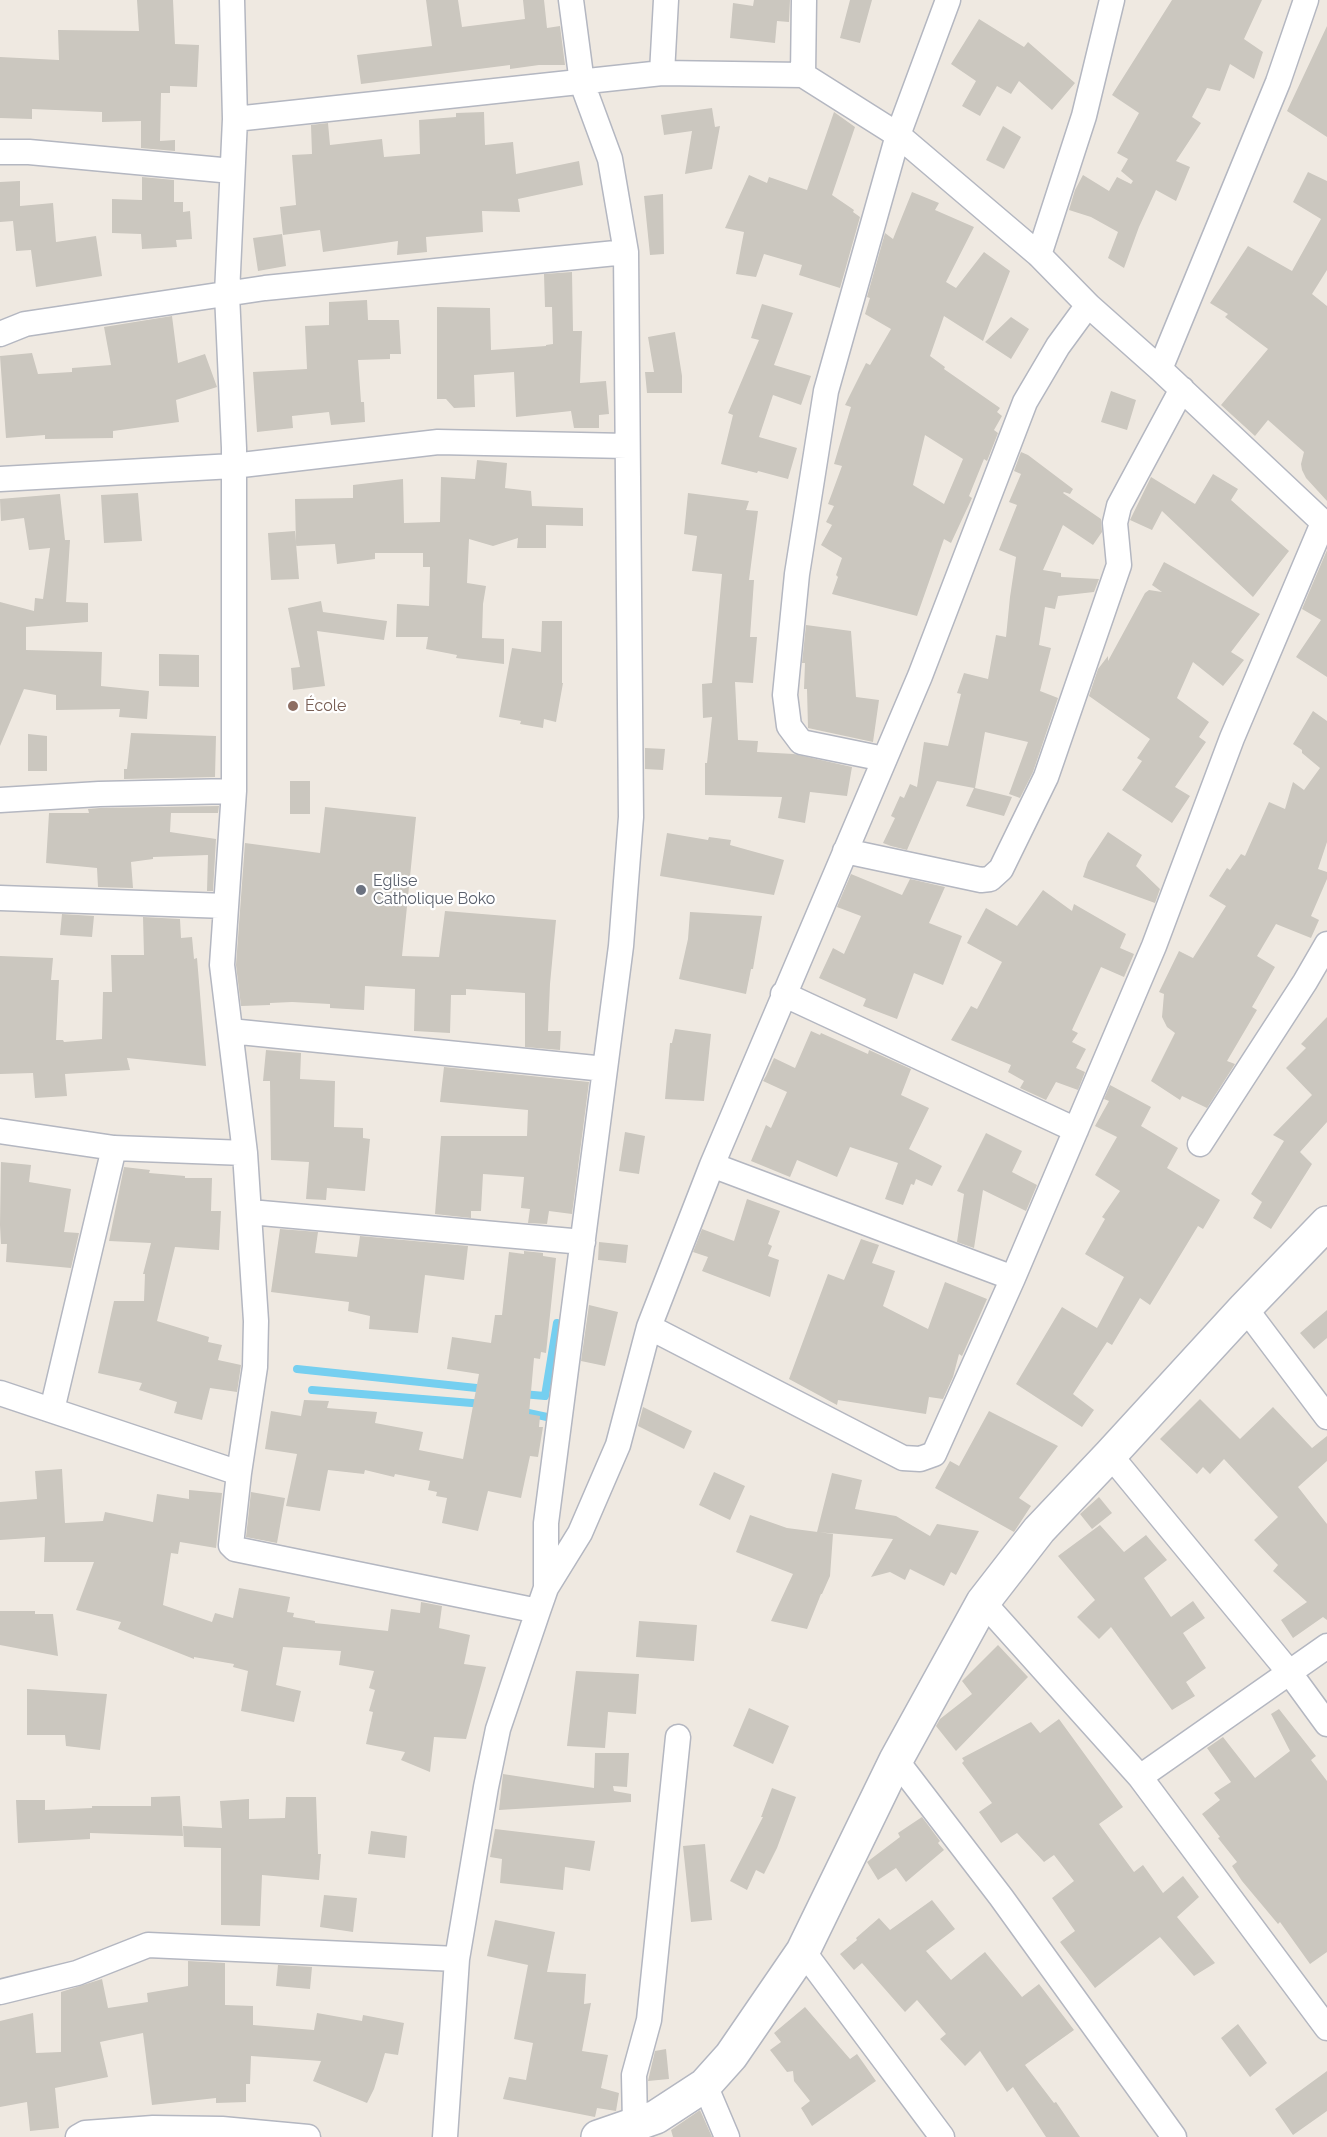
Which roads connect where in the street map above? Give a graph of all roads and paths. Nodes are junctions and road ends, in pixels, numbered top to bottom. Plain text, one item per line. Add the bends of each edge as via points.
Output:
1 (232, 0) edge
2 (571, 0) edge
3 (666, 0) edge
4 (804, 0) edge
5 (948, 0) edge
6 (1112, 0) edge
7 (1306, 0) edge
8 (662, 73) junction
9 (803, 75) junction
10 (582, 83) junction
11 (235, 119) junction
12 (898, 135) junction
13 (0, 152) edge
14 (232, 171) junction
15 (626, 252) junction
16 (1039, 255) junction
17 (227, 294) junction
18 (1088, 305) junction
19 (0, 334) edge
20 (1160, 369) junction
21 (1182, 389) junction
22 (627, 446) junction
23 (233, 466) junction
24 (0, 479) edge
25 (1325, 525) edge
26 (884, 759) junction
27 (234, 791) junction
28 (0, 800) edge
29 (844, 851) junction
30 (0, 898) edge
31 (226, 906) junction
32 (1327, 944) edge
33 (783, 994) junction
34 (230, 1031) junction
35 (605, 1068) junction
36 (1076, 1130) junction
37 (0, 1131) edge
38 (1200, 1144) dead end
39 (114, 1148) junction
40 (245, 1153) junction
41 (712, 1165) junction
42 (250, 1212) junction
43 (1327, 1222) edge
44 (583, 1242) junction
45 (1013, 1278) junction
46 (1245, 1308) junction
47 (649, 1327) junction
48 (0, 1393) edge
49 (52, 1410) junction
50 (1327, 1417) edge
51 (1110, 1455) junction
52 (239, 1473) junction
53 (546, 1588) junction
54 (982, 1602) junction
55 (538, 1611) junction
56 (1327, 1646) edge
57 (1289, 1672) junction
58 (1327, 1724) edge
59 (678, 1737) dead end
60 (897, 1760) junction
61 (1140, 1778) junction
62 (803, 1951) junction
63 (457, 1959) junction
64 (0, 1992) edge
65 (1327, 2028) edge
66 (705, 2085) junction
67 (635, 2124) junction
68 (78, 2137) edge
69 (309, 2137) edge
70 (445, 2137) edge
71 (598, 2137) edge
72 (727, 2137) edge
73 (942, 2137) edge
74 (1174, 2137) edge

1 - 11 street
2 - 10 street
3 - 8 street
4 - 9 street
5 - 12 street
6 - 16 street via 1084,116
7 - 20 street via 1274,93
8 - 9 street
8 - 10 street
9 - 12 street
10 - 11 street
10 - 15 street via 610,159
11 - 14 street
12 - 16 street
12 - 26 street via 826,391 797,574 785,695 789,726 801,742
13 - 14 street
14 - 17 street
15 - 17 street
15 - 22 street
16 - 18 street
17 - 19 street via 25,324
17 - 23 street
18 - 20 street
18 - 26 street via 1025,402
20 - 21 street
21 - 25 street
21 - 29 street via 1119,506 1115,524 1119,565 1046,777 1001,869 990,879 981,880
22 - 23 street via 438,442
22 - 35 street via 631,817 621,946
23 - 24 street
23 - 27 street
25 - 36 street via 1232,738 1154,946
26 - 29 street
27 - 28 street
27 - 31 street
29 - 33 street
30 - 31 street
31 - 34 street via 222,965
32 - 38 street
33 - 36 street
33 - 41 street
34 - 35 street
34 - 40 street
35 - 44 street
36 - 45 street
37 - 39 street
39 - 40 street
39 - 49 street
40 - 42 street
41 - 45 street
41 - 47 street
42 - 44 street
42 - 52 street via 255,1367
43 - 46 main road
44 - 53 street via 546,1523
45 - 47 street via 934,1454 920,1459 903,1458
46 - 50 street
46 - 51 main road
47 - 53 street via 618,1445 580,1533
48 - 49 street
49 - 52 street
51 - 54 main road via 1039,1530
51 - 57 street
52 - 55 street via 231,1540 235,1549
53 - 55 street
54 - 60 main road
54 - 61 street
55 - 63 street via 498,1729
56 - 57 street
57 - 58 street
57 - 61 street
59 - 67 street via 649,2020 634,2075
60 - 62 main road
60 - 74 street
61 - 65 street
62 - 66 main road via 731,2056
62 - 73 street
63 - 64 street via 148,1945 77,1973
63 - 70 street
66 - 67 main road via 656,2117
66 - 72 street
67 - 71 main road
68 - 69 street via 85,2133 153,2128

